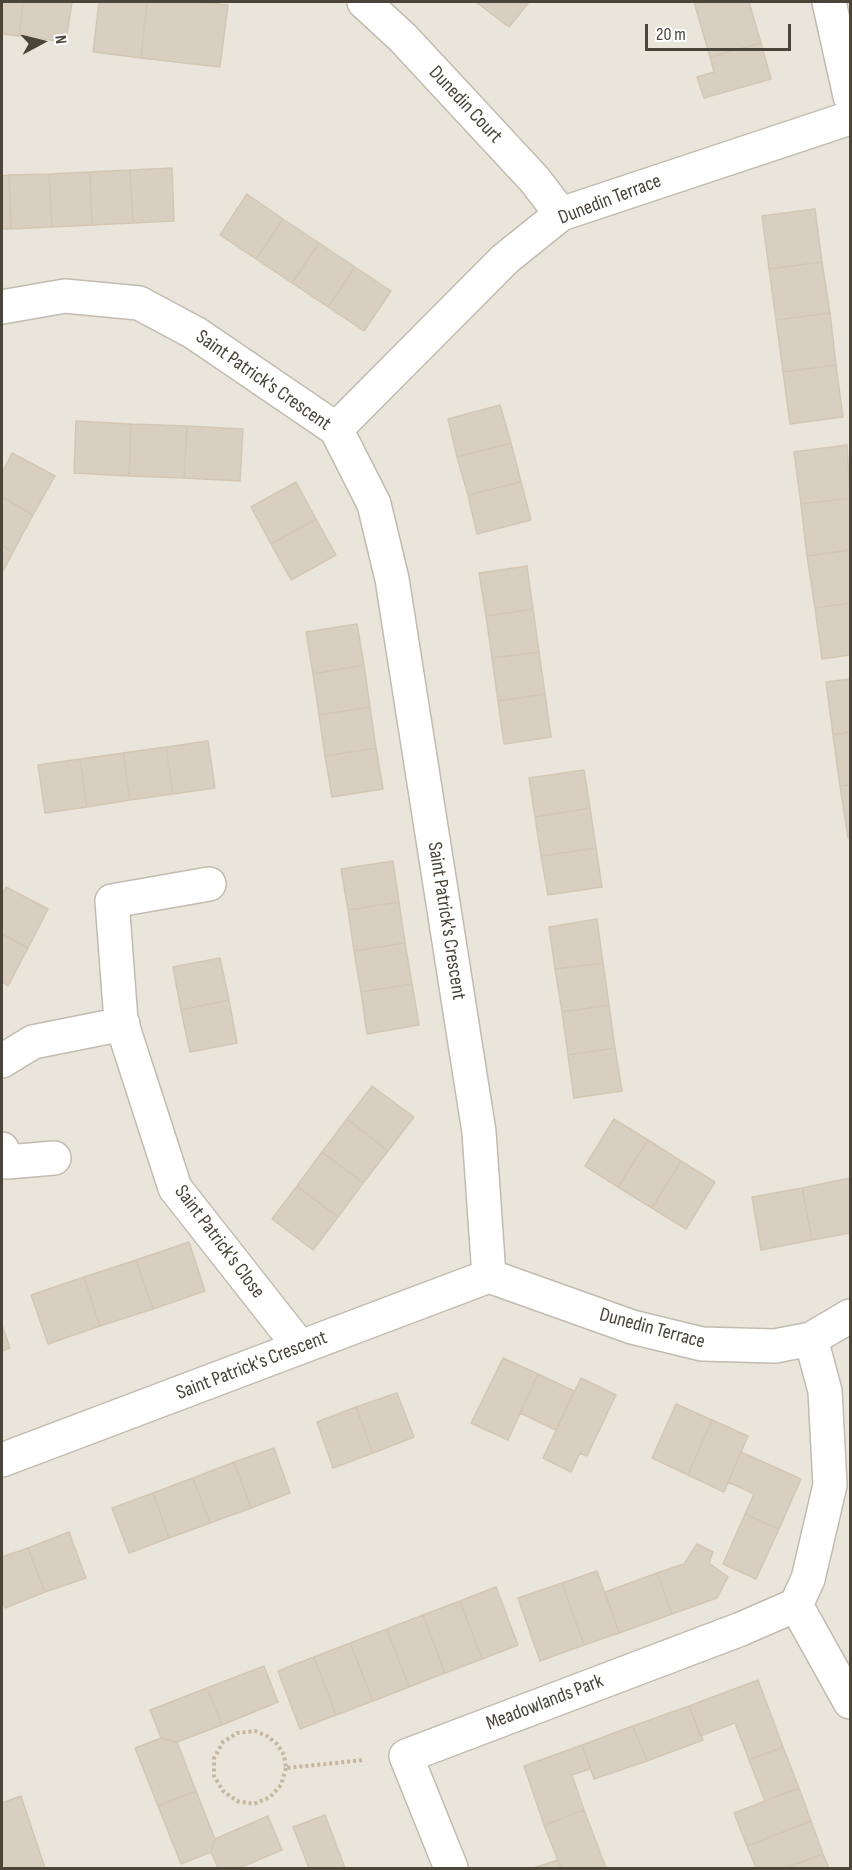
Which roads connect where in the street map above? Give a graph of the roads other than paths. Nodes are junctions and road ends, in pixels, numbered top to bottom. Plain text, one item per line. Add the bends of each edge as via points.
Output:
1 (364, 2) edge
2 (829, 2) edge
3 (850, 96) edge
4 (850, 118) edge
5 (561, 214) junction
6 (2, 307) edge
7 (336, 429) junction
8 (209, 884) dead end
9 (123, 1024) junction
10 (2, 1061) edge
11 (2, 1149) edge
12 (54, 1158) dead end
13 (489, 1276) junction
14 (850, 1317) edge
15 (811, 1339) junction
16 (300, 1347) junction
17 (2, 1460) edge
18 (796, 1605) junction
19 (850, 1702) edge
20 (451, 1869) edge

1 - 5 street, Dunedin Court via 403,38 534,179
2 - 3 street
4 - 5 street, Dunedin Terrace
5 - 7 street, Dunedin Terrace via 505,260
6 - 7 street, Saint Patrick's Crescent via 65,296 139,303 195,333
7 - 13 street, Saint Patrick's Crescent via 374,504 392,579 479,1132
8 - 9 street, Saint Patrick's Close via 112,901
9 - 10 street via 33,1042
9 - 16 street, Saint Patrick's Close via 175,1188
11 - 12 street via 7,1162
13 - 15 street, Dunedin Terrace via 632,1327 702,1344 775,1346
13 - 16 street, Saint Patrick's Crescent
14 - 15 street, Dunedin Terrace
15 - 18 street via 825,1391 830,1485 808,1579
16 - 17 street, Saint Patrick's Crescent
18 - 19 street
18 - 20 street, Meadowlands Park via 406,1756

